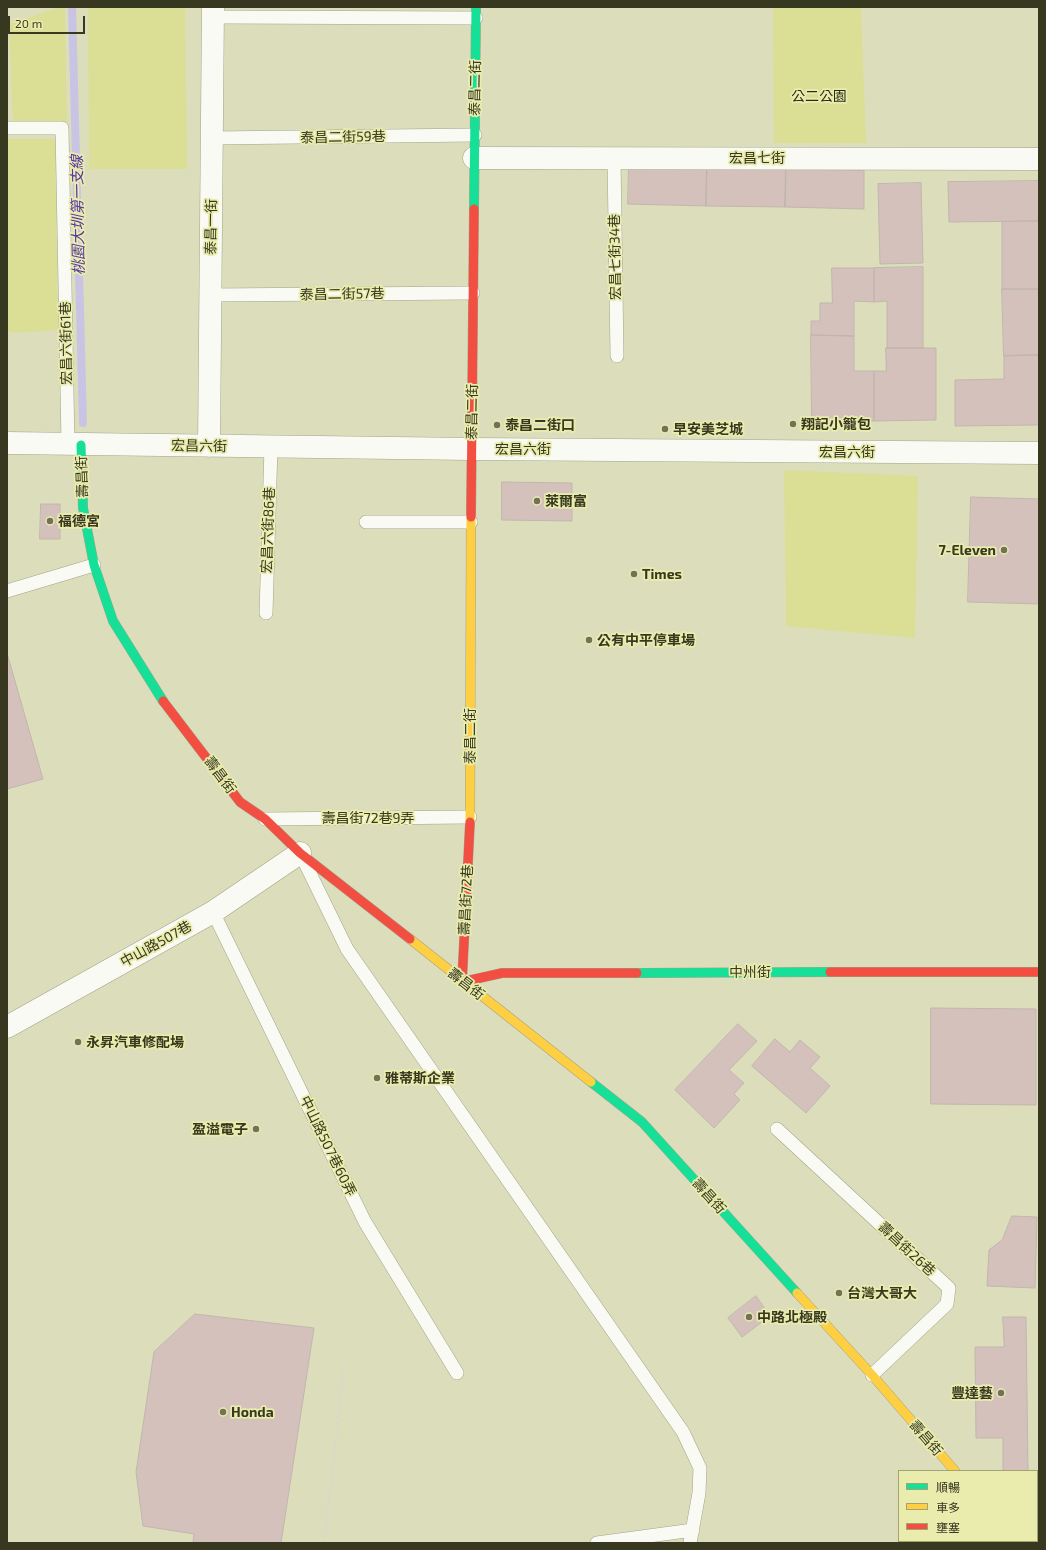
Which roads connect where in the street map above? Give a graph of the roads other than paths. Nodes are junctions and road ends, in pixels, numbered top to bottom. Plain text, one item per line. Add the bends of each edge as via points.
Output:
1 (213, 12) edge
2 (476, 12) edge
3 (7, 128) edge
4 (475, 135) junction
5 (212, 138) junction
6 (474, 158) junction
7 (614, 158) junction
8 (1039, 159) edge
9 (473, 293) junction
10 (210, 295) junction
11 (617, 356) dead end
12 (7, 443) edge
13 (83, 445) junction
14 (209, 446) junction
15 (271, 447) junction
16 (472, 449) junction
17 (1039, 453) edge
18 (366, 522) dead end
19 (471, 522) junction
20 (94, 565) junction
21 (7, 590) edge
22 (266, 613) dead end
23 (470, 817) junction
24 (265, 819) junction
25 (300, 853) junction
26 (213, 912) junction
27 (1039, 972) edge
28 (462, 982) junction
29 (7, 1027) edge
30 (777, 1129) dead end
31 (457, 1373) dead end
32 (872, 1375) junction
33 (954, 1470) edge
34 (693, 1530) junction
35 (597, 1543) edge
36 (690, 1543) edge

1 - 2 lane
1 - 5 street, 泰昌一街
2 - 4 street, 泰昌二街
3 - 13 lane, 宏昌六街61巷 via 62,128
4 - 5 lane, 泰昌二街59巷
4 - 6 street, 泰昌二街
5 - 10 street, 泰昌一街
6 - 7 street, 宏昌七街
6 - 9 street, 泰昌二街
7 - 8 street, 宏昌七街
7 - 11 lane, 宏昌七街34巷
9 - 10 lane, 泰昌二街57巷
9 - 16 street, 泰昌二街
10 - 14 street, 泰昌一街
12 - 13 street, 宏昌六街
13 - 14 street, 宏昌六街
13 - 20 street, 壽昌街 via 83,508
14 - 15 street, 宏昌六街
15 - 16 street, 宏昌六街
15 - 22 lane, 宏昌六街86巷
16 - 17 street, 宏昌六街
16 - 19 street, 泰昌二街
18 - 19 lane
19 - 23 street, 泰昌二街
20 - 21 lane
20 - 24 street, 壽昌街 via 113,621 160,697 240,802
23 - 24 lane, 壽昌街72巷9弄
23 - 28 street, 壽昌街72巷
24 - 25 street, 壽昌街
25 - 26 street, 中山路507巷
25 - 28 street, 壽昌街
25 - 34 lane via 347,949 683,1432 700,1468
26 - 29 street, 中山路507巷
26 - 31 lane, 中山路507巷60弄 via 365,1222
27 - 28 street, 中州街 via 502,973
28 - 32 street, 壽昌街 via 642,1122
30 - 32 lane, 壽昌街26巷 via 949,1288 947,1304
32 - 33 street, 壽昌街
34 - 35 lane
34 - 36 lane

